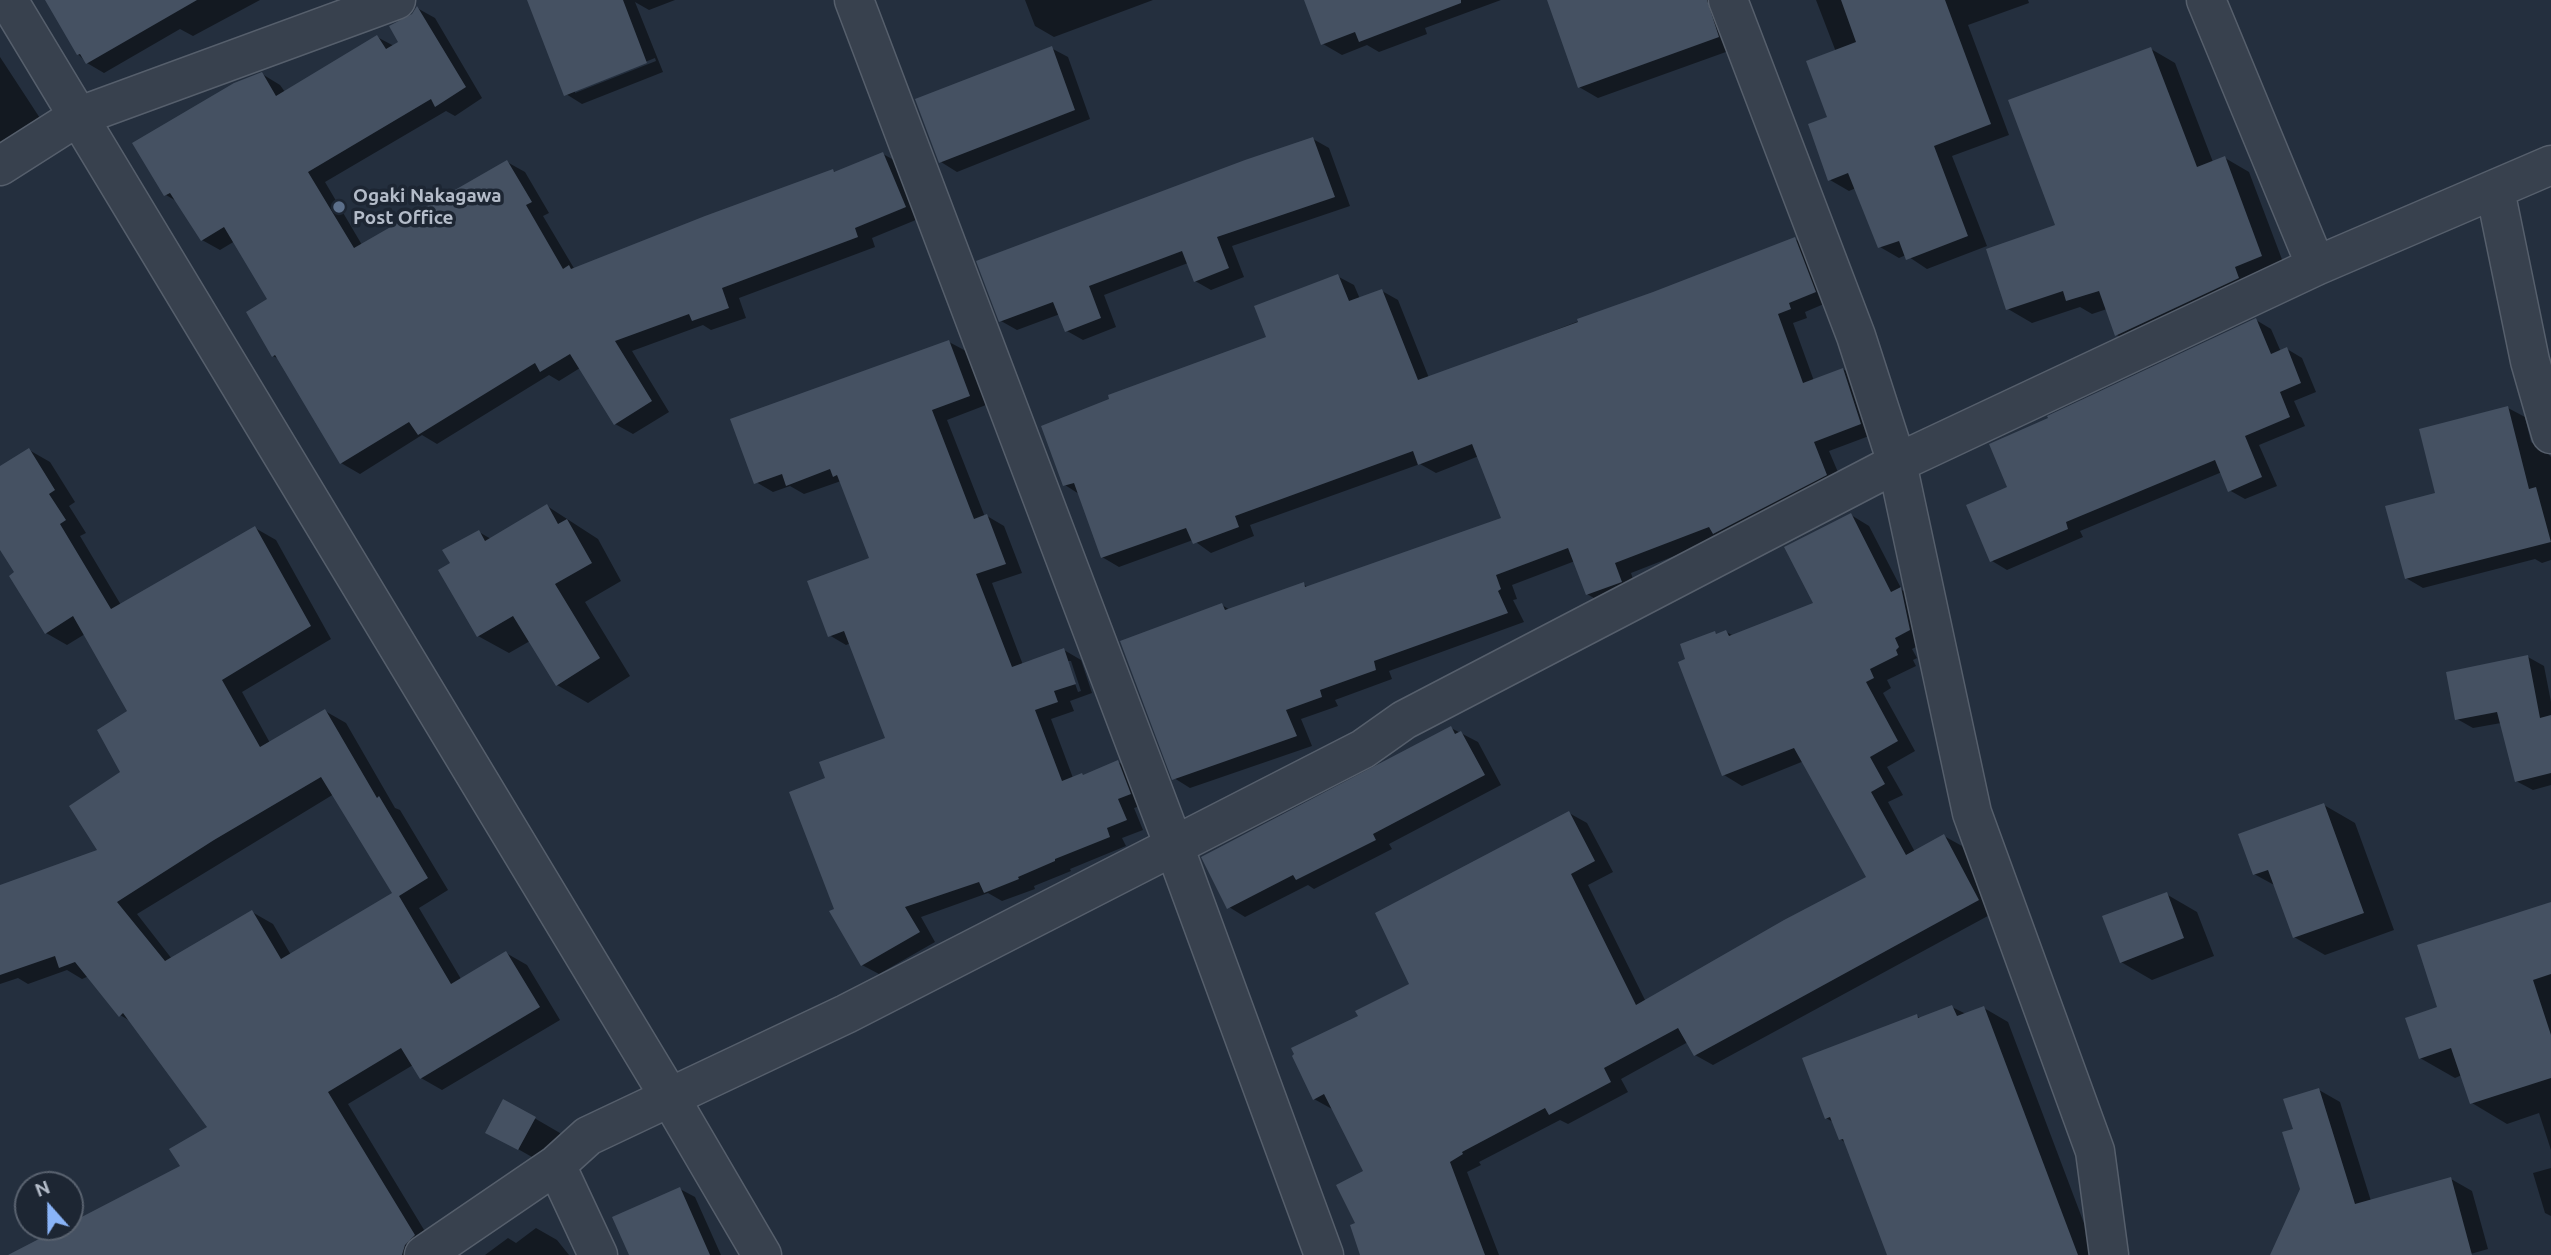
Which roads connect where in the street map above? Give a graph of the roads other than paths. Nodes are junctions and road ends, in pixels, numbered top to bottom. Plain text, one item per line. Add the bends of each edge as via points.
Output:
1 (8, 0) edge
2 (396, 0) edge
3 (854, 0) edge
4 (1728, 0) edge
5 (2206, 0) edge
6 (77, 117) junction
7 (2551, 165) edge
8 (0, 166) edge
9 (2495, 190) junction
10 (2316, 266) junction
11 (2551, 434) edge
12 (1897, 463) junction
13 (1174, 846) junction
14 (669, 1096) junction
15 (556, 1165) junction
16 (424, 1255) edge
17 (598, 1255) edge
18 (762, 1255) edge
19 (1324, 1255) edge
20 (2109, 1255) edge

1 - 6 street
2 - 6 street
3 - 13 street
4 - 12 street via 1856,336
5 - 10 street
6 - 8 street
6 - 14 street
7 - 9 street
9 - 10 street
9 - 11 street via 2530,360
10 - 12 street
12 - 13 street via 1404,720 1363,749
12 - 20 street via 1972,813 2095,1151
13 - 14 street via 846,1014
13 - 19 street
14 - 15 street via 587,1136
14 - 18 street
15 - 16 street
15 - 17 street

